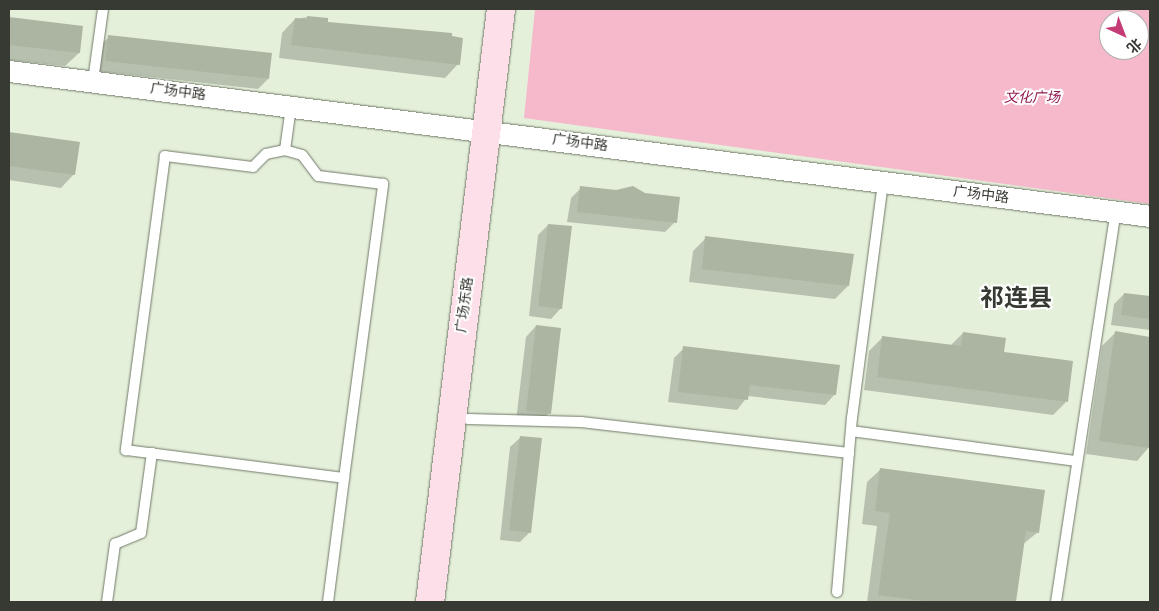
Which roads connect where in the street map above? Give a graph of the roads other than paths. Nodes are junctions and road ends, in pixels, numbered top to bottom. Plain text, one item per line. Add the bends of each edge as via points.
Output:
1 (103, 9) edge
2 (501, 9) edge
3 (517, 9) edge
4 (9, 71) edge
5 (93, 81) junction
6 (290, 106) junction
7 (494, 133) junction
8 (285, 150) junction
9 (883, 182) junction
10 (1116, 212) junction
11 (1150, 216) edge
12 (468, 419) junction
13 (852, 431) junction
14 (152, 453) junction
15 (849, 453) junction
16 (1077, 461) junction
17 (344, 478) junction
18 (837, 592) dead end
19 (107, 602) edge
20 (328, 602) edge
21 (430, 602) edge
22 (446, 602) edge
23 (1056, 602) edge

1 - 5 lane
2 - 7 street, 广场东路
3 - 7 street, 广场东路
4 - 5 street, 广场中路
5 - 6 street, 广场中路
6 - 7 street, 广场中路
6 - 8 lane
7 - 9 street, 广场中路
7 - 12 street, 广场东路
7 - 21 street, 广场东路
8 - 14 lane via 266,154 253,167 165,156 126,450
8 - 17 lane via 302,155 318,176 383,184
9 - 10 street, 广场中路
9 - 13 lane
10 - 11 street, 广场中路
10 - 16 lane
12 - 15 lane via 581,422
12 - 22 street, 广场东路
13 - 15 lane
13 - 16 lane
14 - 17 lane
14 - 19 lane via 141,533 115,544
15 - 18 lane
16 - 23 lane
17 - 20 lane

